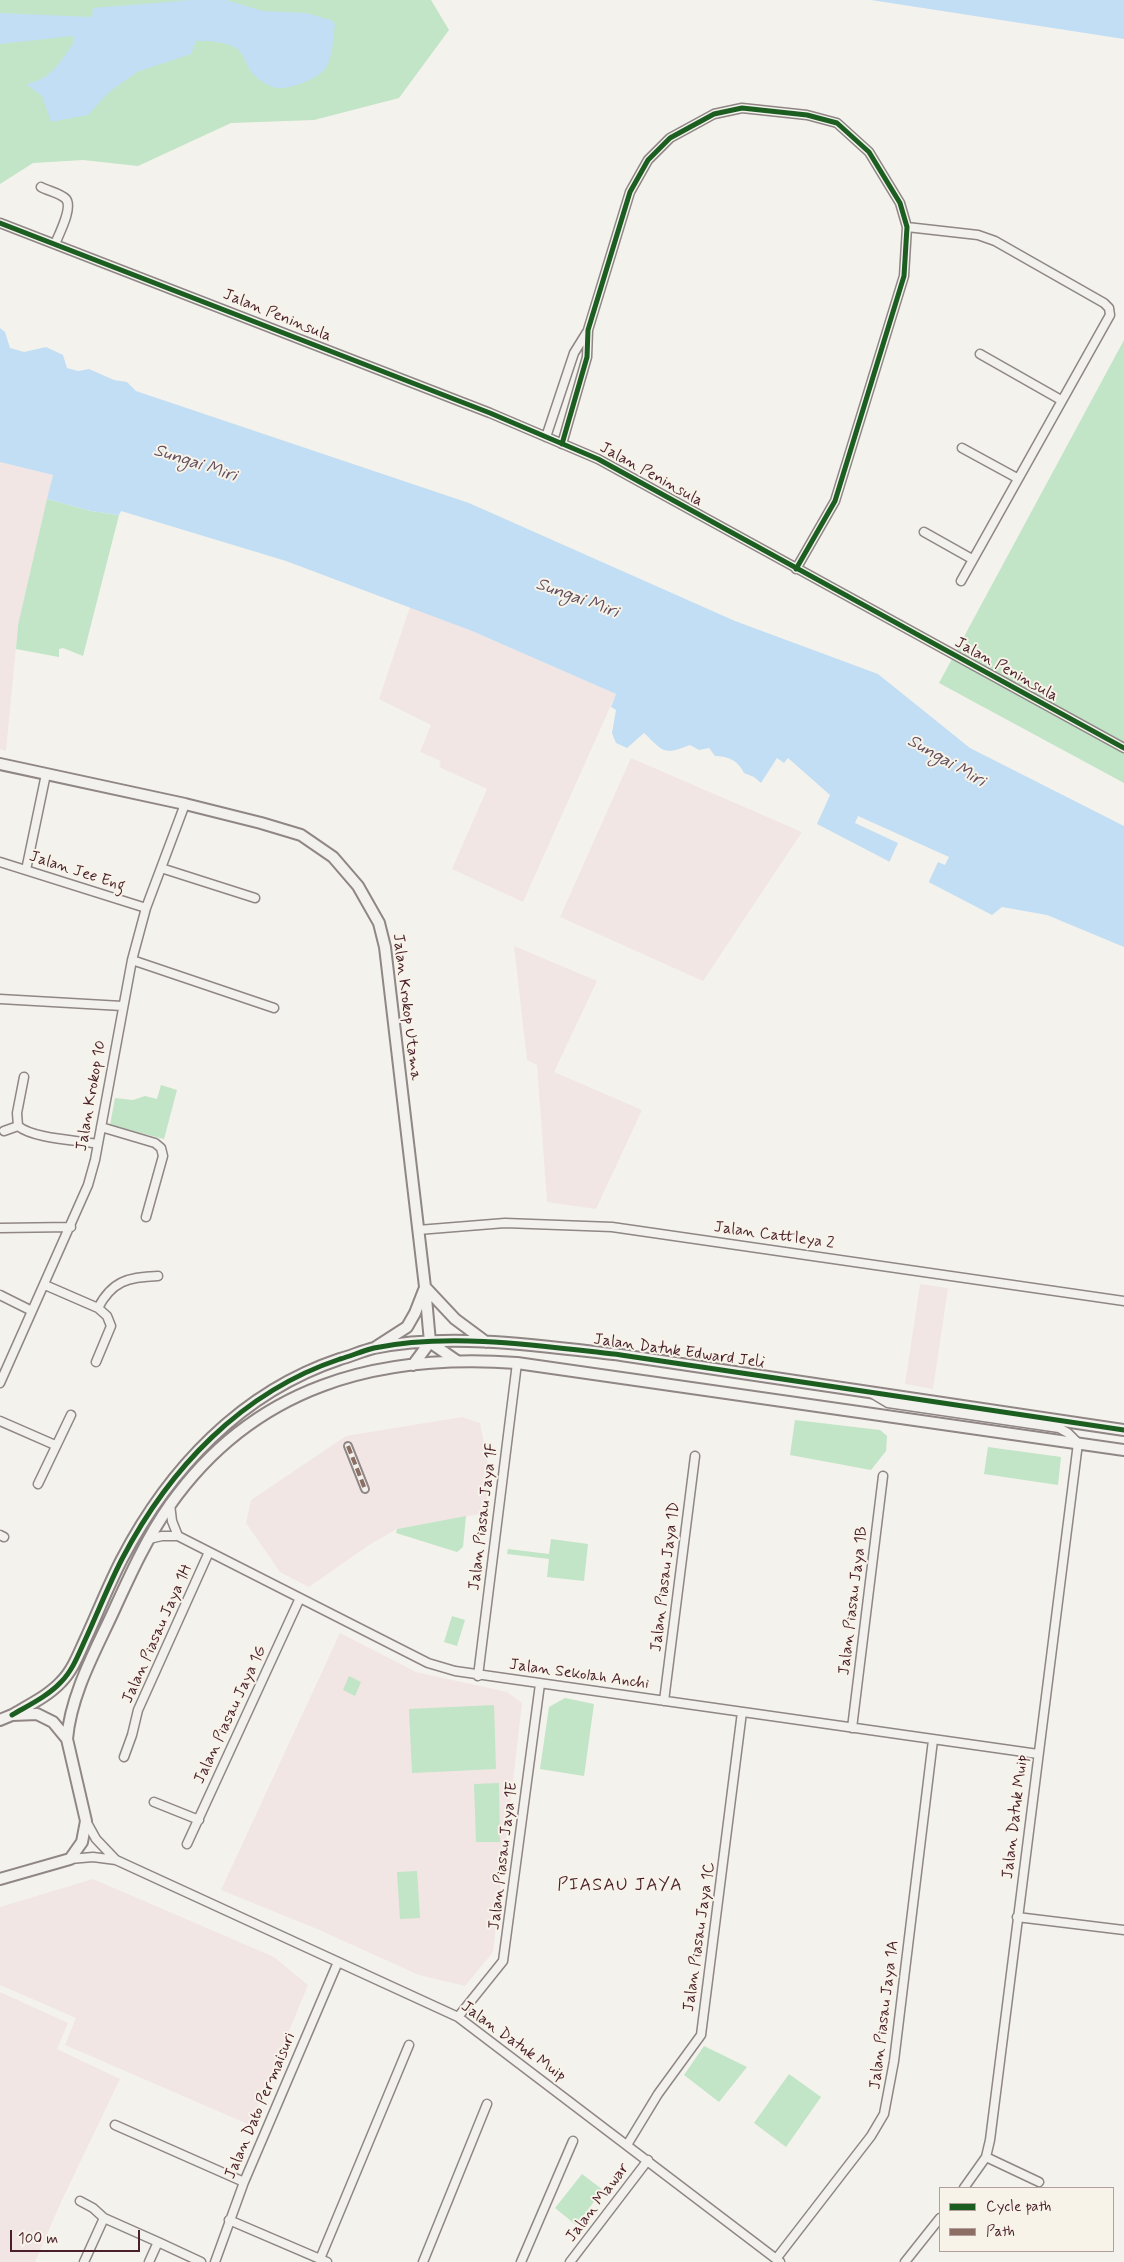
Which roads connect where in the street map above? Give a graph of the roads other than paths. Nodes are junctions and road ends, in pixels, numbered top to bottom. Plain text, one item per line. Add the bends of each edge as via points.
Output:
1 (41, 187) dead end
2 (0, 223) edge
3 (907, 227) junction
4 (55, 244) junction
5 (588, 330) junction
6 (980, 354) dead end
7 (1061, 400) junction
8 (546, 437) junction
9 (562, 444) junction
10 (962, 448) dead end
11 (1017, 478) junction
12 (924, 532) dead end
13 (972, 559) junction
14 (796, 569) junction
15 (961, 581) dead end
16 (1124, 748) edge
17 (0, 764) edge
18 (46, 774) junction
19 (185, 804) junction
20 (0, 862) edge
21 (161, 868) junction
22 (26, 870) junction
23 (255, 898) dead end
24 (146, 908) junction
25 (132, 960) junction
26 (0, 999) edge
27 (122, 1006) junction
28 (274, 1008) dead end
29 (24, 1077) dead end
30 (18, 1126) junction
31 (101, 1127) junction
32 (4, 1131) dead end
33 (98, 1144) junction
34 (146, 1217) dead end
35 (0, 1228) edge
36 (71, 1228) junction
37 (418, 1230) junction
38 (158, 1276) dead end
39 (45, 1285) junction
40 (425, 1287) junction
41 (0, 1296) edge
42 (1124, 1301) edge
43 (98, 1308) junction
44 (32, 1311) junction
45 (430, 1342) junction
46 (487, 1343) junction
47 (373, 1349) junction
48 (457, 1361) junction
49 (96, 1362) dead end
50 (517, 1363) junction
51 (413, 1365) junction
52 (0, 1383) edge
53 (868, 1391) junction
54 (70, 1415) dead end
55 (0, 1421) edge
56 (1124, 1430) edge
57 (1078, 1442) junction
58 (55, 1445) junction
59 (348, 1446) dead end
60 (1124, 1450) edge
61 (696, 1456) dead end
62 (883, 1476) dead end
63 (38, 1484) dead end
64 (365, 1489) dead end
65 (170, 1504) junction
66 (178, 1536) junction
67 (149, 1539) junction
68 (209, 1552) junction
69 (300, 1598) junction
70 (478, 1676) junction
71 (540, 1684) junction
72 (664, 1701) junction
73 (742, 1712) junction
74 (12, 1715) junction
75 (0, 1720) edge
76 (852, 1728) junction
77 (67, 1739) junction
78 (933, 1740) junction
79 (1038, 1754) junction
80 (124, 1757) dead end
81 (154, 1802) dead end
82 (199, 1820) junction
83 (86, 1821) junction
84 (187, 1844) dead end
85 (70, 1859) junction
86 (116, 1860) junction
87 (1, 1879) edge
88 (1018, 1917) junction
89 (1124, 1930) edge
90 (338, 1962) junction
91 (458, 2016) junction
92 (408, 2045) dead end
93 (487, 2104) dead end
94 (116, 2125) dead end
95 (574, 2141) dead end
96 (627, 2144) junction
97 (986, 2156) junction
98 (648, 2160) junction
99 (244, 2182) junction
100 (1039, 2182) dead end
101 (966, 2187) edge
102 (80, 2201) dead end
103 (104, 2218) junction
104 (939, 2219) edge
105 (229, 2220) junction
106 (158, 2242) junction
107 (778, 2260) edge
108 (323, 2261) edge
109 (84, 2262) edge
110 (149, 2262) edge
111 (201, 2262) edge
112 (215, 2262) edge
113 (423, 2262) edge
114 (521, 2262) edge
115 (570, 2262) edge
116 (904, 2262) edge

1 - 4 street via 68,202
2 - 4 street, Jalan Peninsula
3 - 5 street via 900,203 869,152 837,123 807,115 742,108 714,114 670,138 648,160 630,192
3 - 7 street via 968,233 995,241 1109,308 1110,315
3 - 14 street via 904,276 835,501
4 - 8 street, Jalan Peninsula
5 - 8 street via 574,353
5 - 9 street via 586,357
6 - 7 street
7 - 11 street
8 - 9 street, Jalan Peninsula
9 - 14 street, Jalan Peninsula via 598,459
10 - 11 street
11 - 13 street
12 - 13 street
13 - 15 street
14 - 16 street, Jalan Peninsula
17 - 18 street, Jalan Krokop Utama
18 - 19 street, Jalan Krokop Utama
18 - 22 street
19 - 21 street, Jalan Krokop 10
19 - 37 street, Jalan Krokop Utama via 301,836 333,857 350,875 380,923
20 - 22 street, Jalan Jee Eng
21 - 23 street
21 - 24 street, Jalan Krokop 10
22 - 24 street, Jalan Jee Eng
24 - 25 street, Jalan Krokop 10
25 - 27 street, Jalan Krokop 10
25 - 28 street
26 - 27 street
27 - 31 street, Jalan Krokop 10
29 - 30 street via 17,1113
30 - 32 street
30 - 33 street via 36,1134
31 - 33 street, Jalan Krokop 10
31 - 34 street via 155,1143 161,1148 163,1156
33 - 36 street, Jalan Krokop 10 via 88,1185
35 - 36 street
36 - 39 street, Jalan Krokop 10
37 - 40 street, Jalan Krokop Utama
37 - 42 street, Jalan Cattleya 2 via 505,1223 612,1227
38 - 43 street via 135,1276 122,1281 104,1296
39 - 43 street
39 - 44 street, Jalan Krokop 10
40 - 45 street, Jalan Krokop Utama
40 - 46 street via 455,1319
40 - 47 street via 407,1327
41 - 44 street
43 - 49 street via 107,1316 111,1326
44 - 52 street, Jalan Krokop 10
45 - 46 street, Jalan Datuk Edward Jeli
45 - 47 street, Jalan Datuk Edward Jeli
45 - 48 street
45 - 51 street
46 - 53 street, Jalan Datuk Edward Jeli via 621,1355
47 - 74 street, Jalan Datuk Edward Jeli via 320,1366 281,1385 242,1410 213,1434 149,1511 122,1560 74,1664 62,1682
48 - 50 street, Jalan Datuk Edward Jeli
48 - 51 street, Jalan Datuk Edward Jeli
50 - 57 street, Jalan Datuk Edward Jeli
50 - 70 street, Jalan Piasau Jaya 1F
51 - 65 street, Jalan Datuk Edward Jeli via 336,1380 275,1406 233,1435
53 - 56 street, Jalan Datuk Edward Jeli
53 - 57 street via 888,1403 1058,1428
54 - 58 street
55 - 58 street
57 - 60 street, Jalan Datuk Edward Jeli
57 - 79 street, Jalan Datuk Muip
58 - 63 street
59 - 64 street
61 - 72 street, Jalan Piasau Jaya 1D
62 - 76 street, Jalan Piasau Jaya 1B
65 - 66 street
65 - 67 street, Jalan Datuk Edward Jeli
66 - 67 street
66 - 68 street, Jalan Sekolah Anchi
67 - 77 street, Jalan Datuk Edward Jeli via 75,1697
68 - 69 street, Jalan Sekolah Anchi
68 - 80 street, Jalan Piasau Jaya 1H via 138,1710
69 - 70 street, Jalan Sekolah Anchi via 428,1663
69 - 82 street, Jalan Piasau Jaya 1G
70 - 71 street, Jalan Sekolah Anchi
71 - 72 street, Jalan Sekolah Anchi
71 - 91 street, Jalan Piasau Jaya 1E via 503,1961
72 - 73 street, Jalan Sekolah Anchi
73 - 76 street, Jalan Sekolah Anchi
73 - 96 street, Jalan Piasau Jaya 1C via 701,2035
74 - 75 street
74 - 77 street via 37,1714 53,1722
76 - 78 street, Jalan Sekolah Anchi
77 - 83 street
78 - 79 street, Jalan Sekolah Anchi
78 - 107 street, Jalan Piasau Jaya 1A via 894,2061 884,2114 872,2136
79 - 88 street, Jalan Datuk Muip
81 - 82 street
82 - 84 street, Jalan Piasau Jaya 1G
83 - 85 street via 82,1842
83 - 86 street via 96,1839
85 - 86 street
85 - 87 street
86 - 90 street, Jalan Datuk Muip
88 - 89 street
88 - 97 street, Jalan Datuk Muip
90 - 91 street, Jalan Datuk Muip
90 - 99 street, Jalan Dato Permaisuri
91 - 96 street, Jalan Datuk Muip
92 - 108 street
93 - 113 street
94 - 99 street
95 - 114 street
96 - 98 street, Jalan Datuk Muip
97 - 100 street
97 - 101 street, Jalan Datuk Muip
98 - 107 street, Jalan Datuk Muip
98 - 115 street, Jalan Mawar
99 - 105 street, Jalan Dato Permaisuri
102 - 103 street
103 - 106 street
103 - 109 street
104 - 116 street
105 - 108 street
105 - 112 street, Jalan Dato Permaisuri
106 - 110 street
106 - 111 street

